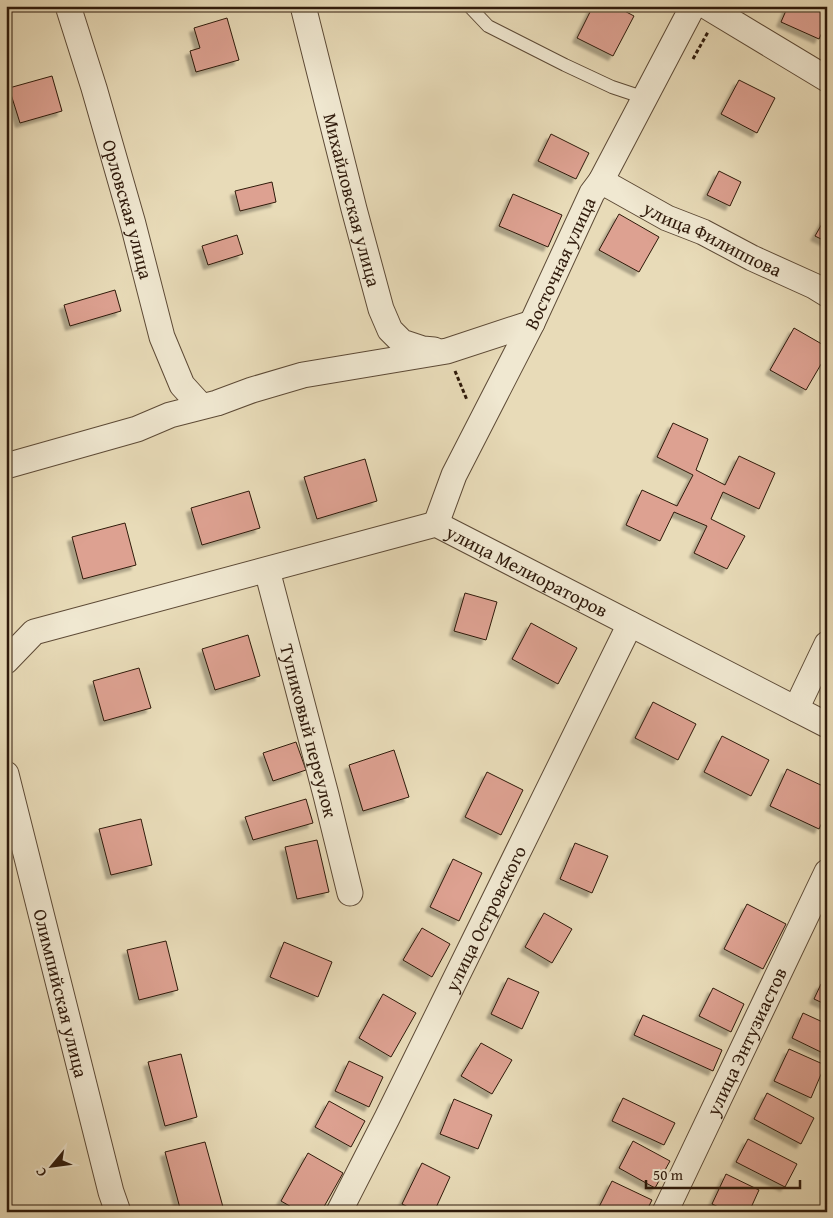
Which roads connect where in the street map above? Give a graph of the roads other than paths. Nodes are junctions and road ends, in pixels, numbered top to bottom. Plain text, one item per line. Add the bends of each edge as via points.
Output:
1 (68, 6) edge
2 (302, 6) edge
3 (469, 6) edge
4 (693, 6) edge
5 (712, 10) edge
6 (827, 79) edge
7 (645, 98) junction
8 (601, 181) junction
9 (827, 294) edge
10 (532, 323) junction
11 (447, 351) junction
12 (201, 406) junction
13 (6, 466) edge
14 (436, 524) junction
15 (267, 570) junction
16 (630, 624) junction
17 (827, 644) edge
18 (6, 661) edge
19 (796, 710) junction
20 (827, 725) edge
21 (6, 774) edge
22 (827, 872) edge
23 (350, 893) dead end
24 (118, 1212) edge
25 (339, 1212) edge
26 (665, 1212) edge

1 - 12 street, Орловская улица via 118,170 162,337 182,385
2 - 11 street, Михайловская улица via 354,209 390,330 402,342 423,349
3 - 7 lane via 488,26 612,87
4 - 7 street, Восточная улица
5 - 6 street
7 - 8 street, Восточная улица
8 - 9 street, улица Филиппова via 667,218 703,232
8 - 10 street, Восточная улица via 592,193
10 - 11 street
10 - 14 street, Восточная улица via 454,475
11 - 12 street via 303,376
12 - 13 street via 137,429
14 - 15 street, улица Мелиораторов
14 - 16 street, улица Мелиораторов
15 - 18 street, улица Мелиораторов via 34,632
15 - 23 street, Тупиковый переулок
16 - 19 street, улица Мелиораторов
16 - 25 street, улица Островского
17 - 19 street
19 - 20 street, улица Мелиораторов
21 - 24 street, Олимпийская улица
22 - 26 street, улица Энтузиастов

